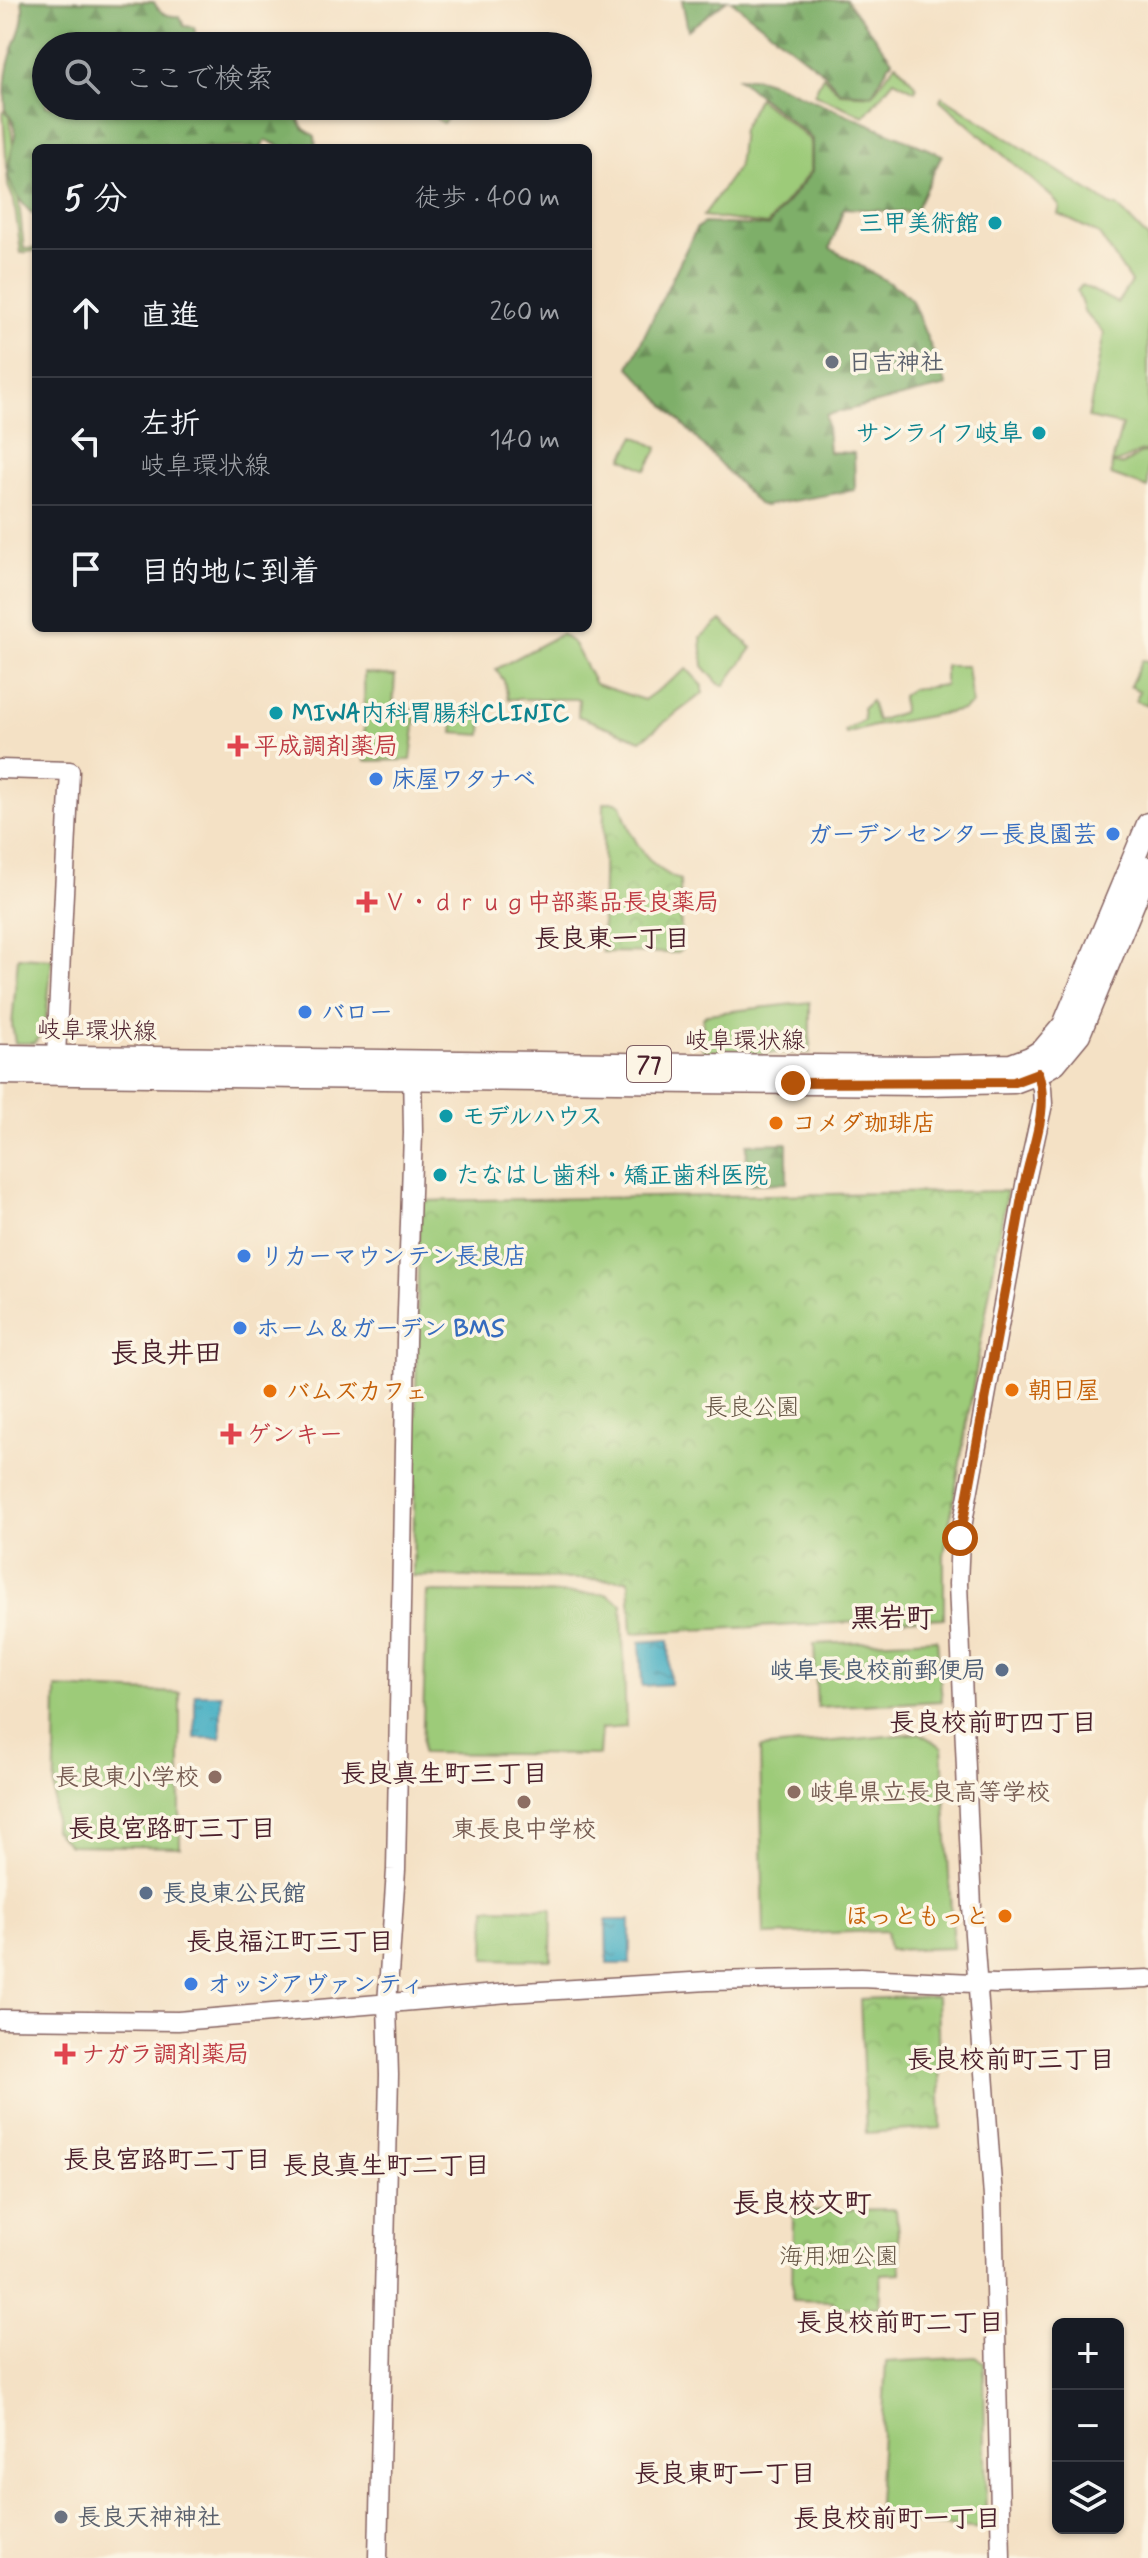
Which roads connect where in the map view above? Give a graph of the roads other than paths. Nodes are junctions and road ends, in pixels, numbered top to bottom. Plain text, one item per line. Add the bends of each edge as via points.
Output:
1 (0, 769) edge
2 (1148, 824) edge
3 (1148, 868) edge
4 (0, 1056) edge
5 (56, 1056) junction
6 (1034, 1066) junction
7 (412, 1069) junction
8 (0, 1073) edge
9 (1148, 1979) edge
10 (979, 1983) junction
11 (387, 2004) junction
12 (0, 2019) edge
13 (378, 2558) edge
14 (1001, 2558) edge

1 - 5 street via 70,771
2 - 6 main road via 1064,1025
3 - 6 main road, 岐阜環状線 / 77 via 1079,1034 1055,1063
4 - 5 main road, 岐阜環状線 / 77
5 - 7 main road, 岐阜環状線 / 77
6 - 7 main road, 岐阜環状線 / 77
6 - 10 street via 1043,1104 958,1557
7 - 8 main road, 岐阜環状線 / 77
7 - 11 street via 396,1870
9 - 10 street
10 - 11 street via 860,1978 708,1981
10 - 14 street via 993,2197
11 - 12 street via 178,2021
11 - 13 street

